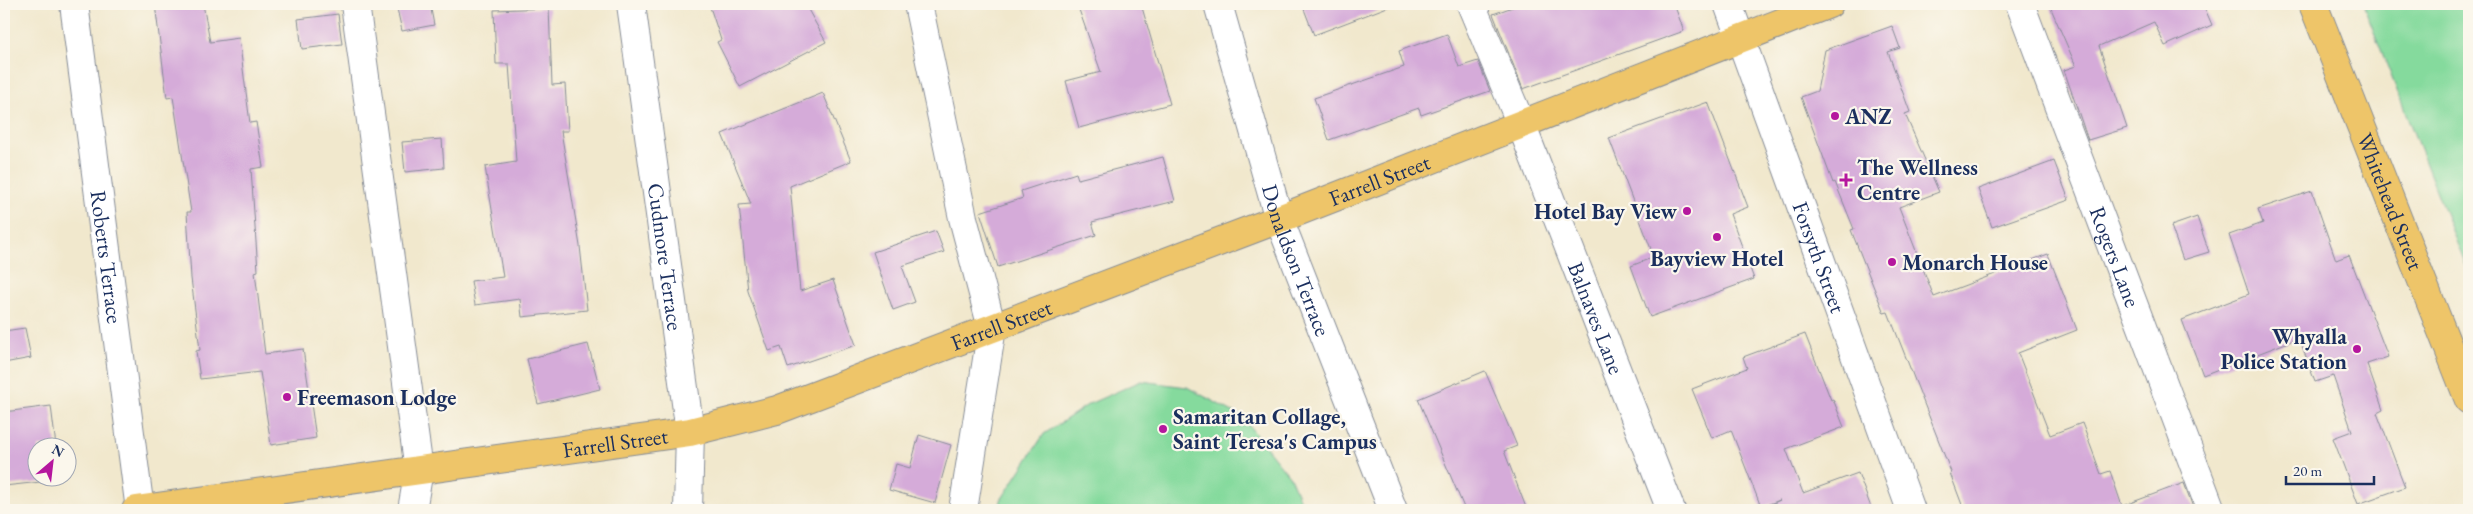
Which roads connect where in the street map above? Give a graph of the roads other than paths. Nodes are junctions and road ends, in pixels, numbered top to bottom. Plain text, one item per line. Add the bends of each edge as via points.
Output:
1 (74, 4) edge
2 (355, 4) edge
3 (631, 4) edge
4 (918, 4) edge
5 (1218, 4) edge
6 (1471, 4) edge
7 (1728, 4) edge
8 (1829, 4) edge
9 (2020, 4) edge
10 (2313, 4) edge
11 (1740, 37) junction
12 (1521, 124) junction
13 (1279, 219) junction
14 (992, 328) junction
15 (2469, 400) edge
16 (690, 432) junction
17 (419, 470) junction
18 (139, 510) edge
19 (412, 510) edge
20 (688, 510) edge
21 (963, 510) edge
22 (1393, 510) edge
23 (1671, 510) edge
24 (1911, 510) edge
25 (2211, 510) edge

1 - 18 street, Roberts Terrace
2 - 17 street
3 - 16 street, Cudmore Terrace
4 - 14 street via 963,218
5 - 13 street, Donaldson Terrace
6 - 12 street, Balnaves Lane
7 - 11 street, Forsyth Street
8 - 11 main road, Farrell Street
9 - 25 street, Rogers Lane
10 - 15 main road, Whitehead Street
11 - 12 main road, Farrell Street
11 - 24 street, Forsyth Street
12 - 13 main road, Farrell Street
12 - 23 street, Balnaves Lane
13 - 14 main road, Farrell Street
13 - 22 street, Donaldson Terrace
14 - 16 main road, Farrell Street via 776,410
14 - 21 street
16 - 17 main road, Farrell Street
16 - 20 street, Cudmore Terrace
17 - 18 main road, Farrell Street
17 - 19 street

